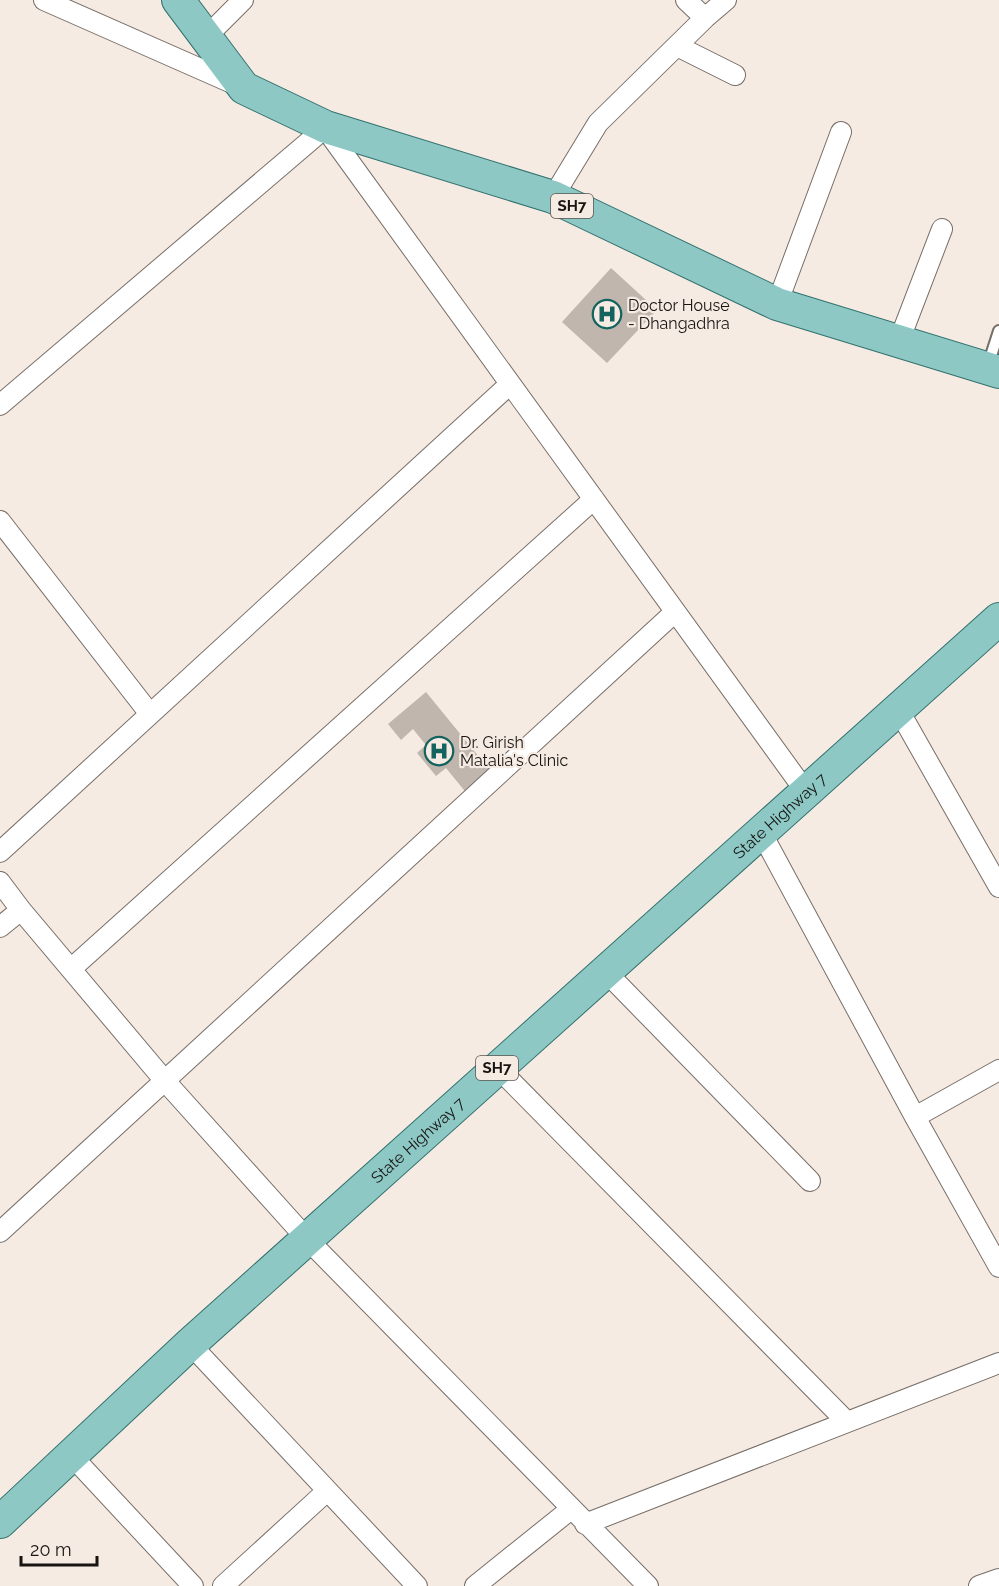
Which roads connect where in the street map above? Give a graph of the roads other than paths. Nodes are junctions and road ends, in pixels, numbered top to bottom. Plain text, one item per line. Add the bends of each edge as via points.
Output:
1 (44, 0) edge
2 (178, 0) edge
3 (243, 0) edge
4 (686, 0) edge
5 (726, 0) edge
6 (705, 18) junction
7 (206, 37) junction
8 (677, 46) junction
9 (735, 75) dead end
10 (244, 88) junction
11 (326, 127) junction
12 (842, 132) dead end
13 (553, 197) junction
14 (942, 228) dead end
15 (777, 304) junction
16 (999, 331) edge
17 (899, 341) junction
18 (993, 370) edge
19 (510, 384) junction
20 (0, 405) edge
21 (594, 499) junction
22 (0, 521) edge
23 (675, 612) junction
24 (999, 619) edge
25 (898, 709) junction
26 (150, 714) junction
27 (806, 792) junction
28 (761, 832) junction
29 (0, 852) edge
30 (0, 882) edge
31 (999, 887) edge
32 (21, 910) junction
33 (0, 927) edge
34 (72, 968) junction
35 (605, 971) junction
36 (498, 1068) junction
37 (999, 1070) edge
38 (165, 1081) junction
39 (915, 1117) junction
40 (810, 1181) dead end
41 (0, 1232) edge
42 (307, 1239) junction
43 (999, 1267) edge
44 (190, 1344) junction
45 (999, 1364) edge
46 (847, 1422) junction
47 (70, 1454) junction
48 (327, 1491) junction
49 (571, 1509) junction
50 (0, 1522) edge
51 (585, 1524) junction
52 (193, 1586) edge
53 (224, 1586) edge
54 (417, 1586) edge
55 (476, 1586) edge
56 (648, 1586) edge

1 - 10 street
2 - 7 main road, SH7
3 - 7 street
4 - 6 street
5 - 6 street
6 - 8 street
7 - 10 main road, SH7
8 - 9 street
8 - 13 street via 598,123
10 - 11 main road, SH7
11 - 13 main road, SH7
11 - 19 street
11 - 20 street
12 - 15 street
13 - 15 main road, SH7
14 - 17 street
15 - 17 main road, SH7
16 - 18 lane
17 - 18 main road, SH7
19 - 21 street
19 - 26 street
21 - 23 street
21 - 34 street
22 - 26 street
23 - 27 street
23 - 38 street
24 - 25 main road, State Highway 7 / SH7
25 - 27 main road, State Highway 7 / SH7
25 - 31 street
26 - 29 street
27 - 28 main road, State Highway 7 / SH7
28 - 35 main road, State Highway 7 / SH7
28 - 39 street
30 - 32 street
32 - 33 street
32 - 34 street
34 - 38 street
35 - 36 main road, State Highway 7 / SH7
35 - 40 street
36 - 42 main road, State Highway 7 / SH7
36 - 46 street
37 - 39 street
38 - 41 street
38 - 42 street
39 - 43 street
42 - 44 main road, State Highway 7 / SH7
42 - 49 street
44 - 47 main road, State Highway 7 / SH7
44 - 48 street
45 - 46 street
46 - 51 street
47 - 50 main road, State Highway 7 / SH7
47 - 52 street
48 - 53 street
48 - 54 street
49 - 51 street
49 - 55 street
51 - 56 street

